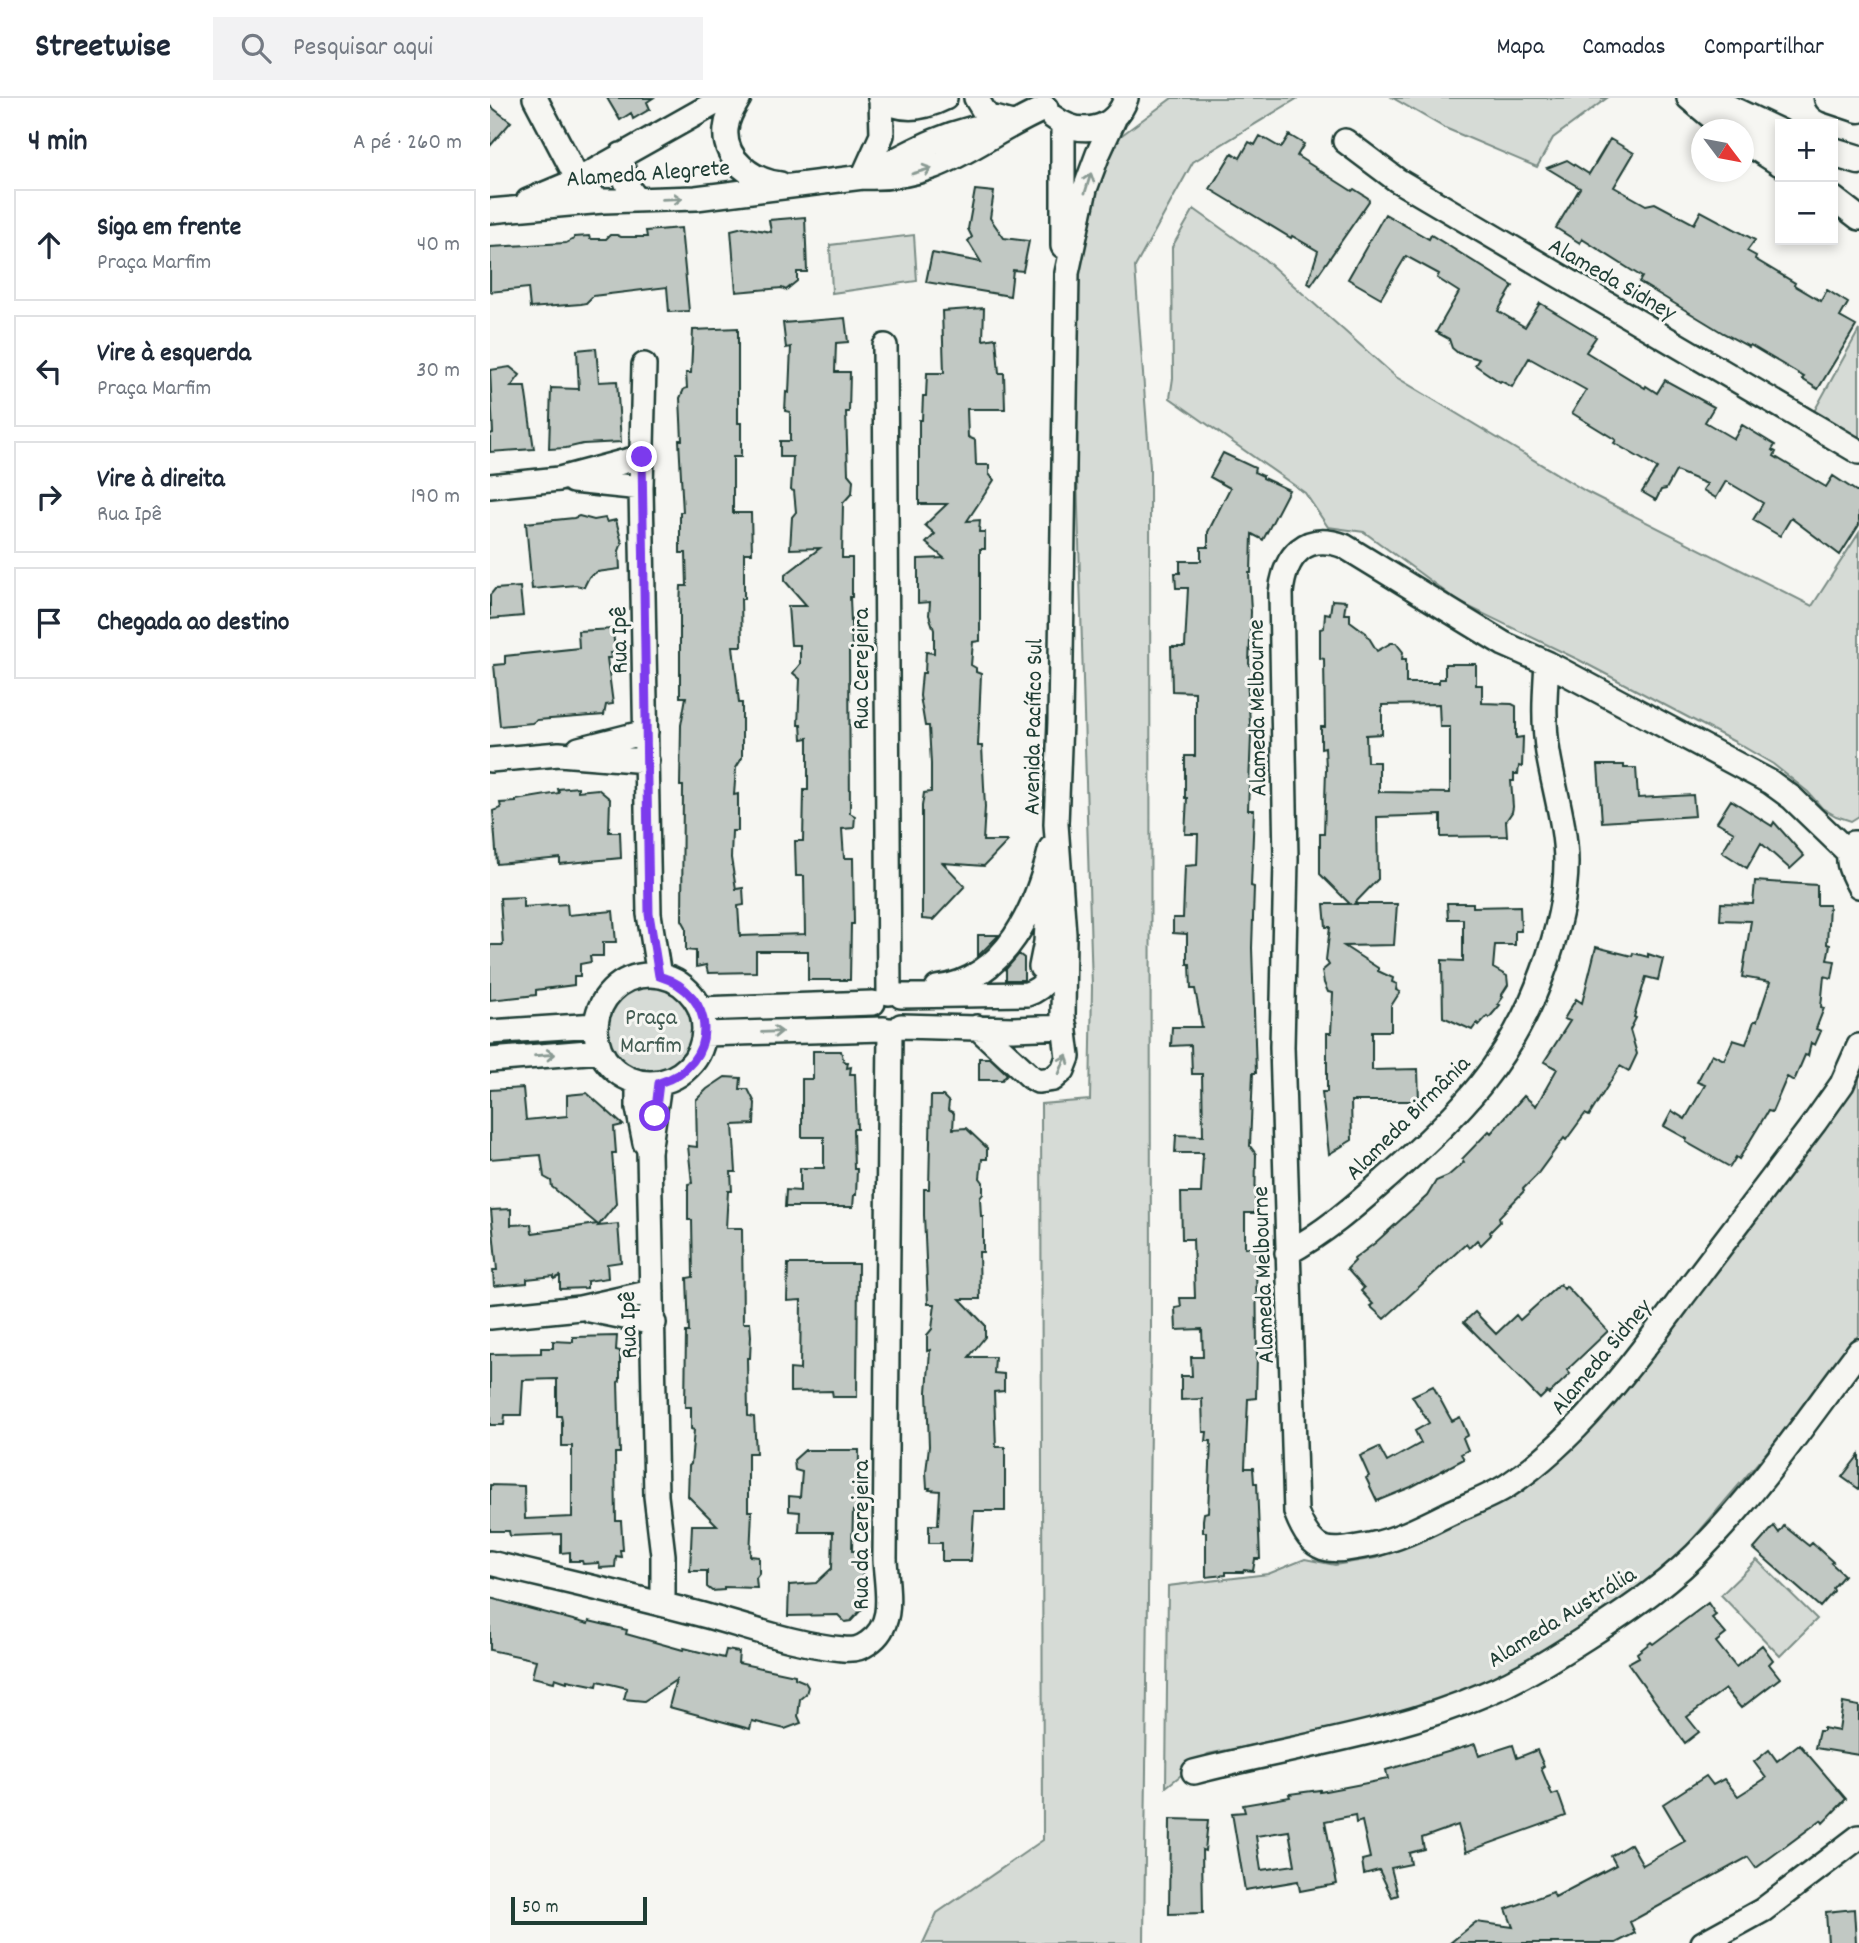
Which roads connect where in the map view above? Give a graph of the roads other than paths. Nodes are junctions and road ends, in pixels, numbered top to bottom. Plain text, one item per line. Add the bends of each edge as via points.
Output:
1 (535, 98) edge
2 (724, 98) edge
3 (739, 98) edge
4 (881, 98) edge
5 (945, 98) edge
6 (976, 98) edge
7 (1146, 98) edge
8 (1689, 98) edge
9 (1704, 98) edge
10 (1829, 98) edge
11 (1044, 103) edge
12 (1859, 108) edge
13 (1119, 111) edge
14 (1714, 119) edge
15 (1013, 122) junction
16 (1063, 125) junction
17 (1775, 132) edge
18 (1345, 141) dead end
19 (1754, 147) edge
20 (1838, 154) edge
21 (621, 155) junction
22 (1859, 160) edge
23 (1775, 161) edge
24 (863, 177) junction
25 (578, 180) junction
26 (793, 185) junction
27 (639, 200) junction
28 (603, 201) junction
29 (1838, 202) edge
30 (498, 211) edge
31 (1859, 218) edge
32 (1067, 273) junction
33 (885, 346) dead end
34 (644, 365) dead end
35 (1859, 452) edge
36 (642, 457) junction
37 (559, 479) junction
38 (490, 486) edge
39 (641, 488) junction
40 (1547, 663) junction
41 (646, 732) junction
42 (559, 754) junction
43 (490, 760) edge
44 (647, 761) junction
45 (1056, 824) junction
46 (1853, 847) edge
47 (1859, 886) edge
48 (649, 914) junction
49 (659, 976) junction
50 (634, 977) junction
51 (941, 987) junction
52 (701, 1009) junction
53 (893, 1011) junction
54 (1064, 1021) junction
55 (596, 1025) junction
56 (976, 1027) junction
57 (490, 1032) edge
58 (704, 1034) junction
59 (1859, 1046) edge
60 (600, 1051) junction
61 (490, 1060) edge
62 (649, 1083) junction
63 (1287, 1253) junction
64 (652, 1292) junction
65 (580, 1308) junction
66 (490, 1317) edge
67 (654, 1322) junction
68 (1859, 1351) edge
69 (1296, 1512) joint
70 (490, 1563) edge
71 (655, 1602) junction
72 (1194, 1772) dead end
73 (1859, 1837) edge
74 (1703, 1943) edge

1 - 25 street
2 - 21 street, Alameda Alegrete
3 - 26 street, Alameda Alegrete via 725,131 735,159 752,176
4 - 5 street via 904,108
4 - 24 street via 882,135
6 - 15 street via 987,116
7 - 13 street
8 - 14 street
9 - 17 main road
10 - 12 main road
11 - 15 street
11 - 16 street
13 - 16 street via 1092,129
32 -> 13 street, Avenida Pacífico Sul via 1085,190
24 -> 15 street via 939,138
16 - 32 street, Avenida Pacífico Sul
18 - 35 street, Alameda Sidney via 1397,180
19 - 23 street
20 - 22 main road
21 - 25 street, Alameda Alegrete
21 - 27 street via 628,186
24 - 26 street, Alameda Alegrete
25 - 28 street
25 - 30 street, Alameda Alegrete
27 -> 26 street, Alameda Alegrete via 696,198
27 - 28 street, Alameda Alegrete
28 - 30 street, Alameda Alegrete
29 - 31 street
32 - 45 street, Avenida Pacífico Sul
33 - 53 street, Rua Cerejeira
34 - 36 street, Rua Ipê
36 - 37 street
36 - 39 street, Rua Ipê
37 - 38 street
37 - 39 street
39 - 41 street, Rua Ipê
40 - 46 street, Alameda Melbourne via 1770,782
40 - 63 street, Alameda Birmânia via 1548,750 1566,862 1557,928 1535,996 1514,1038 1479,1088 1430,1139 1318,1236
40 - 63 street, Alameda Melbourne via 1504,644 1334,542 1305,544 1283,573 1280,652 1286,859 1282,1047
41 - 42 street
41 - 44 street, Rua Ipê
42 - 43 street
42 - 44 street
44 - 48 street, Rua Ipê
45 - 51 street via 1044,877 1013,940 990,965
45 - 51 street via 1046,942 1036,977 1015,983
45 - 53 street via 1054,966 1044,985 1027,994
45 - 54 street, Avenida Pacífico Sul via 1064,934
46 - 47 street via 1849,864
48 - 49 street, Rua Ipê
48 - 50 street, Rua Ipê
49 - 50 street
49 - 52 street via 680,984
50 - 55 street via 608,995
51 - 53 street
52 - 53 street
52 - 58 street
53 - 54 street
53 - 56 street
58 -> 53 street
53 - 71 street, Rua da Cerejeira via 887,1618 880,1633 866,1645 840,1649
54 - 56 street via 1013,1029
56 -> 54 street, Avenida Pacífico Sul via 1038,1081 1053,1079 1063,1070 1068,1057
55 - 57 street
55 - 60 street
58 - 62 street via 701,1048 685,1071 673,1079
59 - 69 street, Alameda Sidney via 1842,1084 1815,1122 1636,1359 1585,1419 1506,1487 1422,1528 1342,1551 1315,1545
61 -> 60 street
60 - 62 street via 615,1072
62 - 64 street, Rua Ipê via 638,1108 649,1152
63 - 69 street, Alameda Melbourne
64 - 65 street
64 - 67 street, Rua Ipê
65 - 66 street
65 - 67 street
67 - 71 street, Rua Ipê via 656,1496 663,1555
68 - 72 street, Alameda Austrália via 1707,1543 1627,1611 1550,1661 1485,1694 1416,1718
70 - 71 street, Rua da Cerejeira
73 - 74 street via 1763,1910

